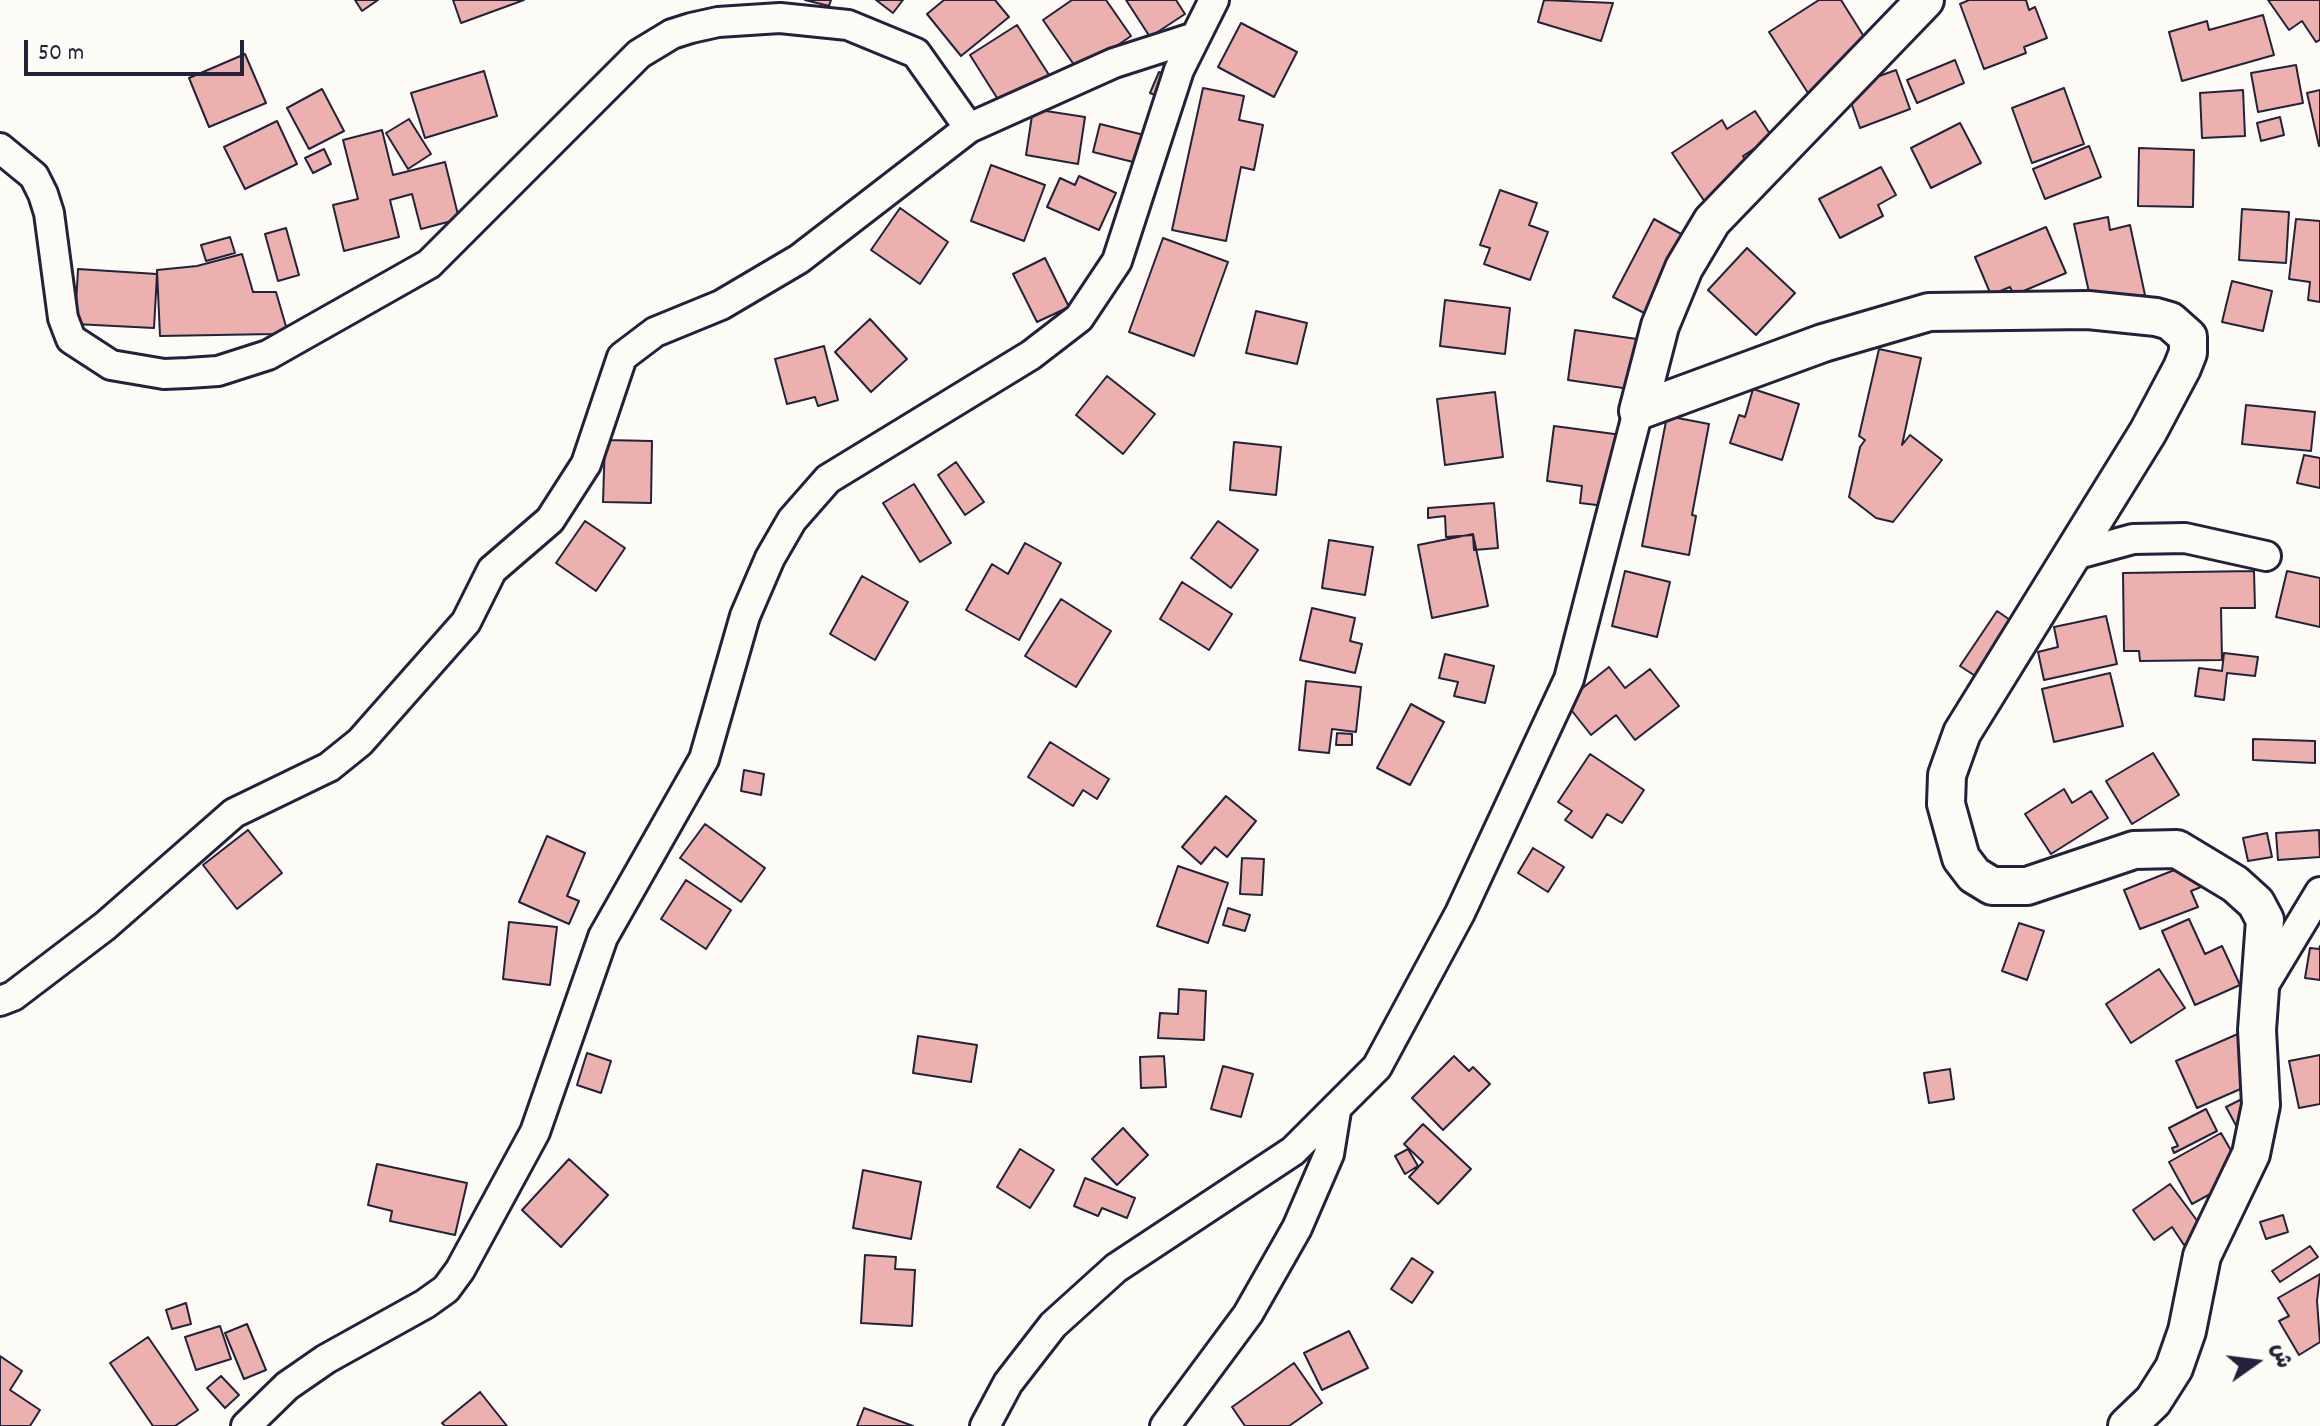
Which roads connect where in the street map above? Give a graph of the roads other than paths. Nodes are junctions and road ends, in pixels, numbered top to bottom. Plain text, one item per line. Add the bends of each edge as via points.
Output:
1 (1925, 0) edge
2 (1206, 4) edge
3 (1195, 37) junction
4 (969, 128) junction
5 (0, 148) edge
6 (1638, 411) junction
7 (2074, 555) junction
8 (2266, 556) dead end
9 (2320, 892) edge
10 (2258, 995) junction
11 (0, 1001) edge
12 (1336, 1111) junction
13 (246, 1426) edge
14 (985, 1426) edge
15 (1165, 1426) edge
16 (2127, 1426) edge

1 - 6 street via 1712,221 1684,268 1660,326
2 - 3 street
3 - 4 street via 1114,63
3 - 13 street via 1179,70 1117,261 1079,318 1031,355 828,479 792,520 745,616 704,759 603,937 535,1132 460,1270 425,1304 287,1386
4 - 5 street via 916,53 848,25 780,18 691,28 639,54 429,264 268,355 218,371 164,374 111,365 71,339 58,294 43,194 34,176
4 - 11 street via 799,259 721,305 655,332 622,357 586,464 550,520 492,570 466,622 360,742 329,767 234,813 105,926
6 - 7 street via 1823,343 1929,312 2056,308 2170,321 2188,337 2188,353
6 - 12 street via 1569,679 1460,913 1390,1043 1377,1067
7 - 8 street via 2133,539 2185,538
7 - 10 street via 1962,733 1947,775 1946,804 1961,858 1974,875 1992,886 2010,888 2134,850 2177,849 2215,870 2256,903 2267,937
9 - 10 street
10 - 16 street via 2261,1105 2251,1154 2202,1256 2174,1368 2153,1401
12 - 14 street via 1293,1151 1116,1268 1053,1325 1008,1383
12 - 15 street via 1329,1154 1297,1228 1248,1314

